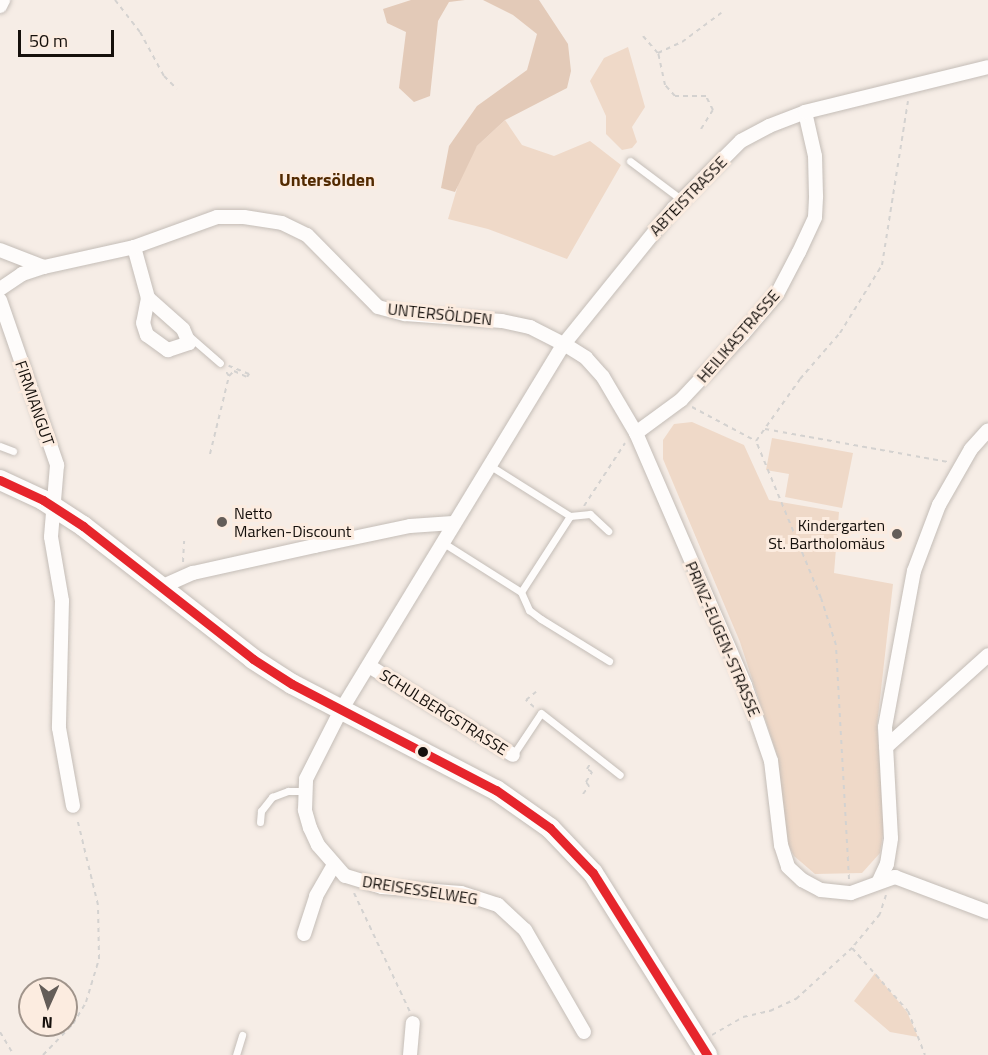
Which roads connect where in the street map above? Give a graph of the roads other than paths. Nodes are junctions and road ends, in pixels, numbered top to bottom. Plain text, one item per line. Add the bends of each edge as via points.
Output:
1 (3, 0) edge
2 (0, 6) edge
3 (988, 67) edge
4 (806, 112) junction
5 (630, 161) dead end
6 (682, 200) junction
7 (134, 247) junction
8 (0, 250) edge
9 (44, 267) junction
10 (0, 289) edge
11 (148, 298) junction
12 (0, 300) edge
13 (189, 336) junction
14 (564, 344) junction
15 (220, 363) road end
16 (988, 430) edge
17 (636, 433) junction
18 (0, 446) edge
19 (13, 451) dead end
20 (489, 465) junction
21 (0, 480) edge
22 (53, 507) junction
23 (570, 516) junction
24 (453, 522) junction
25 (608, 531) dead end
26 (442, 542) junction
27 (161, 587) junction
28 (521, 592) junction
29 (988, 656) edge
30 (609, 661) dead end
31 (369, 666) junction
32 (340, 712) junction
33 (886, 747) junction
34 (513, 755) joint
35 (620, 775) dead end
36 (304, 791) junction
37 (73, 806) road end
38 (260, 822) dead end
39 (334, 865) junction
40 (879, 881) junction
41 (988, 912) edge
42 (304, 934) dead end
43 (413, 1023) road end
44 (584, 1032) dead end
45 (242, 1035) dead end
46 (703, 1049) edge
47 (236, 1055) edge
48 (410, 1055) edge

1 - 2 street
3 - 4 street, ABTEISTRASSE
4 - 6 street, ABTEISTRASSE via 741,141
4 - 17 street, HEILIKASTRASSE via 816,170 815,217 777,294 681,400
5 - 6 lane
6 - 14 street, ABTEISTRASSE via 628,260
7 - 9 street, UNTERSÖLDEN
7 - 11 street
7 - 14 street, UNTERSÖLDEN via 217,218 282,223 307,235 378,307 405,314 502,321 530,327
8 - 9 street
9 - 10 street, UNTERSÖLDEN via 22,274
11 - 13 street
11 - 13 street via 143,323 156,345 178,349 189,343
12 - 22 street, FIRMIANGUT via 57,465
13 - 15 lane
14 - 17 street, PRINZ-EUGEN-STRASSE via 586,358 603,377
14 - 20 street, ABTEISTRASSE
16 - 33 street via 939,505 914,571 885,727
17 - 40 street, PRINZ-EUGEN-STRASSE via 745,685 771,761 781,845 788,867 821,890 851,893
18 - 19 lane
20 - 23 lane
20 - 24 street, ABTEISTRASSE
21 - 22 street
22 - 27 street
22 - 37 street via 51,537 62,601 60,749
23 - 25 lane via 590,514
23 - 28 lane
24 - 26 street, ABTEISTRASSE
24 - 27 street via 410,526 193,573
26 - 28 lane
26 - 31 street, ABTEISTRASSE
27 - 32 street via 253,659
28 - 30 lane via 529,610
29 - 33 street
31 - 32 street, ABTEISTRASSE
31 - 34 street, SCHULBERGSTRASSE
32 - 36 street, DREISESSELWEG via 306,779
32 - 46 street via 496,790 550,828 593,873
33 - 40 street via 891,838 887,864
34 - 35 lane, SCHULBERGSTRASSE via 541,713
36 - 38 lane via 272,797 261,811
36 - 39 street, DREISESSELWEG via 310,828
39 - 42 street via 316,896
39 - 44 street, DREISESSELWEG via 357,882 404,891 461,894 498,905 525,930
40 - 41 street, PRINZ-EUGEN-STRASSE via 894,878
43 - 48 street
45 - 47 lane

